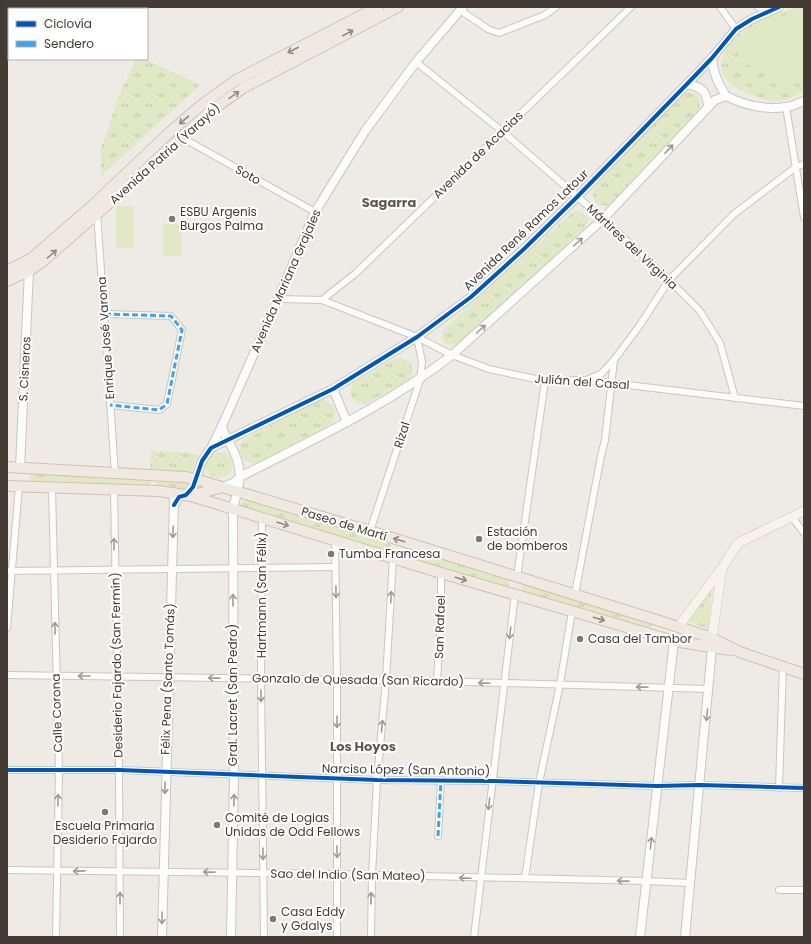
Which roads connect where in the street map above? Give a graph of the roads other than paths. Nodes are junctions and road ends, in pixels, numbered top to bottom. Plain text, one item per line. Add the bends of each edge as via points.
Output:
1 (378, 7) edge
2 (398, 7) edge
3 (556, 7) edge
4 (631, 7) edge
5 (720, 7) edge
6 (758, 7) edge
7 (779, 7) edge
8 (461, 8) edge
9 (766, 12) junction
10 (736, 29) junction
11 (712, 58) junction
12 (416, 62) junction
13 (687, 84) junction
14 (726, 96) junction
15 (804, 102) edge
16 (708, 107) junction
17 (786, 107) junction
18 (502, 131) junction
19 (181, 138) junction
20 (804, 164) edge
21 (796, 167) junction
22 (799, 182) junction
23 (804, 191) edge
24 (577, 197) junction
25 (97, 202) junction
26 (315, 212) junction
27 (97, 214) junction
28 (804, 217) edge
29 (604, 219) junction
30 (7, 271) edge
31 (29, 271) junction
32 (669, 280) junction
33 (7, 281) edge
34 (278, 299) junction
35 (322, 300) junction
36 (105, 314) junction
37 (417, 336) junction
38 (452, 355) junction
39 (614, 360) junction
40 (420, 380) junction
41 (584, 380) junction
42 (545, 381) junction
43 (611, 383) junction
44 (333, 389) junction
45 (735, 398) junction
46 (110, 405) junction
47 (804, 406) edge
48 (348, 422) junction
49 (222, 426) junction
50 (228, 440) junction
51 (211, 448) junction
52 (234, 451) junction
53 (7, 467) edge
54 (20, 467) junction
55 (115, 473) junction
56 (154, 476) junction
57 (240, 478) junction
58 (195, 479) junction
59 (7, 486) edge
60 (19, 486) junction
61 (222, 487) junction
62 (52, 488) junction
63 (114, 490) junction
64 (154, 491) junction
65 (237, 492) junction
66 (174, 493) junction
67 (188, 495) junction
68 (174, 505) junction
69 (233, 508) junction
70 (804, 511) edge
71 (262, 517) junction
72 (792, 517) junction
73 (370, 531) junction
74 (804, 533) edge
75 (335, 539) junction
76 (393, 558) junction
77 (263, 567) junction
78 (335, 567) junction
79 (171, 568) junction
80 (233, 568) junction
81 (722, 568) junction
82 (114, 569) junction
83 (10, 571) edge
84 (54, 571) junction
85 (441, 573) junction
86 (517, 577) junction
87 (515, 594) junction
88 (575, 594) junction
89 (572, 611) junction
90 (663, 622) junction
91 (678, 627) junction
92 (7, 628) edge
93 (674, 641) junction
94 (686, 644) junction
95 (709, 644) junction
96 (783, 666) junction
97 (804, 674) edge
98 (7, 675) edge
99 (56, 676) junction
100 (117, 676) junction
101 (169, 677) junction
102 (233, 678) junction
103 (261, 678) junction
104 (337, 679) junction
105 (386, 680) junction
106 (437, 681) junction
107 (504, 683) junction
108 (560, 684) junction
109 (668, 688) junction
110 (709, 688) junction
111 (7, 770) edge
112 (119, 770) junction
113 (58, 771) junction
114 (166, 772) junction
115 (234, 775) junction
116 (262, 777) junction
117 (336, 778) junction
118 (377, 780) junction
119 (441, 780) junction
120 (492, 781) junction
121 (539, 783) junction
122 (700, 785) junction
123 (657, 786) junction
124 (779, 788) junction
125 (804, 788) edge
126 (438, 836) dead end
127 (7, 870) edge
128 (58, 871) junction
129 (119, 871) junction
130 (163, 872) junction
131 (233, 873) junction
132 (263, 874) junction
133 (337, 874) junction
134 (372, 875) junction
135 (481, 878) junction
136 (525, 878) junction
137 (646, 881) junction
138 (690, 883) junction
139 (779, 890) dead end
140 (804, 890) edge
141 (56, 937) edge
142 (120, 937) edge
143 (162, 937) edge
144 (231, 937) edge
145 (264, 937) edge
146 (336, 937) edge
147 (371, 937) edge
148 (474, 937) edge
149 (640, 937) edge
150 (685, 937) edge

1 -> 25 main road, Avenida Patria (Yarayó) via 236,80 170,132
19 -> 2 main road, Avenida Patria (Yarayó) via 208,113 243,88
3 - 8 street via 545,15 498,33 488,29
4 - 18 street, Avenida de Acacias
5 - 10 street
6 - 9 street
7 - 9 street, Avenida René Ramos Latour
8 - 12 street, Avenida Mariana Grajales
9 - 10 street, Avenida René Ramos Latour
10 - 11 street, Avenida René Ramos Latour
11 - 13 street, Avenida René Ramos Latour
11 - 14 street via 717,81
12 - 18 street, Mártires del Virginia
12 - 26 street, Avenida Mariana Grajales via 366,131
13 - 16 street via 704,91
13 - 24 street, Avenida René Ramos Latour
14 - 16 street via 715,100
14 - 17 street via 761,108
15 - 17 street
29 -> 16 street
17 - 21 street
18 - 24 street, Mártires del Virginia
18 - 35 street, Avenida de Acacias via 356,273
19 - 26 street, Soto
19 - 27 main road, Avenida Patria (Yarayó)
20 - 21 street
21 - 22 street
21 - 32 street via 734,214
22 - 23 street
22 - 28 street
24 - 29 street, Mártires del Virginia
24 - 37 street, Avenida René Ramos Latour via 471,297
25 - 27 street, Enrique José Varona
25 - 30 main road, Avenida Patria (Yarayó) via 32,258
26 - 34 street, Avenida Mariana Grajales
31 -> 27 main road, Avenida Patria (Yarayó)
27 - 36 street, Enrique José Varona
29 - 32 street, Mártires del Virginia
38 -> 29 street
31 - 33 main road, Avenida Patria (Yarayó)
31 - 54 street, S. Cisneros
32 - 39 street
32 - 45 street, Mártires del Virginia via 700,311 720,343
34 - 35 street, Julián del Casal
34 - 49 street, Avenida Mariana Grajales
35 - 37 street, Julián del Casal
36 - 46 street, Enrique José Varona
36 - 46 street via 171,316 182,330 167,404 159,410
37 - 38 street, Julián del Casal
37 - 40 street, Rizal via 422,362
37 - 44 street, Avenida René Ramos Latour
38 - 40 street
38 - 42 street, Julián del Casal via 489,369
39 - 41 street via 601,374
39 - 43 street
40 - 48 street
40 - 73 street, Rizal
41 - 42 street, Julián del Casal
41 - 43 street, Julián del Casal
42 - 86 street
43 - 45 street, Julián del Casal
43 - 88 street via 605,440
44 - 48 street
44 - 50 street, Avenida René Ramos Latour
45 - 47 street, Julián del Casal
46 - 55 street, Enrique José Varona
48 - 57 street
49 - 50 street
49 - 51 street, Avenida Mariana Grajales
50 - 51 street, Avenida René Ramos Latour
50 - 52 street
51 - 52 street via 221,446
51 - 58 street via 202,461
52 - 57 street
53 - 54 main road, Paseo de Martí
54 - 55 main road, Paseo de Martí
54 - 60 main road
55 - 56 main road, Paseo de Martí
56 - 58 main road, Paseo de Martí
56 - 64 main road
57 - 61 street
57 - 65 street, Gral. Lacret (San Pedro)
58 - 61 main road, Paseo de Martí
58 - 67 street
59 - 60 main road, Paseo de Martí
60 - 62 main road, Paseo de Martí
60 - 83 street
61 - 65 main road, Paseo de Martí
61 - 67 main road
62 - 63 main road, Paseo de Martí
62 - 84 street, Calle Corona
63 - 64 main road, Paseo de Martí
82 -> 63 street, Desiderio Fajardo (San Fermín)
64 - 66 main road, Paseo de Martí
65 - 69 street, Gral. Lacret (San Pedro)
65 - 73 main road, Paseo de Martí
66 - 67 main road, Paseo de Martí
66 - 68 street, Félix Pena (Santo Tomás)
67 - 68 street via 179,497
67 - 69 main road, Paseo de Martí
68 -> 79 street, Félix Pena (Santo Tomás)
69 - 71 main road, Paseo de Martí
69 - 80 street, Gral. Lacret (San Pedro)
70 - 72 main road
71 -> 75 main road, Paseo de Martí
71 - 77 street, Hartmann (San Félix)
72 - 74 street
72 - 81 main road via 738,543
86 -> 73 main road, Paseo de Martí
75 - 76 main road, Paseo de Martí
75 - 78 street
76 - 85 main road, Paseo de Martí
105 -> 76 street
77 - 78 street
77 - 80 street
77 - 103 street, Hartmann (San Félix)
78 -> 104 street
79 - 80 street
79 - 82 street
79 - 101 street, Félix Pena (Santo Tomás)
102 -> 80 street, Gral. Lacret (San Pedro)
81 - 91 main road
81 - 95 main road
82 - 84 street
82 - 100 street, Desiderio Fajardo (San Fermín)
83 - 84 street
83 - 92 street
99 -> 84 street, Calle Corona
85 -> 87 main road, Paseo de Martí
85 - 106 street, San Rafael
86 - 87 main road
86 - 88 main road, Paseo de Martí
87 - 89 main road, Paseo de Martí
87 -> 107 street
88 - 90 main road, Paseo de Martí
89 -> 93 main road, Paseo de Martí
89 - 108 street
90 - 91 main road, Paseo de Martí
90 - 93 main road via 672,632
91 - 94 main road
91 - 95 main road, Paseo de Martí
93 - 94 main road, Paseo de Martí
93 - 109 street
94 - 95 main road, Paseo de Martí
95 - 96 main road, Paseo de Martí
95 - 110 street
96 - 97 main road, Paseo de Martí
96 - 124 street
98 - 99 street, Gonzalo de Quesada (San Ricardo)
100 -> 99 street, Gonzalo de Quesada (San Ricardo)
99 - 113 street, Calle Corona
100 - 101 street, Gonzalo de Quesada (San Ricardo)
100 - 112 street, Desiderio Fajardo (San Fermín)
102 -> 101 street, Gonzalo de Quesada (San Ricardo)
101 - 114 street, Félix Pena (Santo Tomás)
102 - 103 street, Gonzalo de Quesada (San Ricardo)
102 - 115 street, Gral. Lacret (San Pedro)
103 - 104 street, Gonzalo de Quesada (San Ricardo)
103 -> 116 street, Hartmann (San Félix)
104 - 105 street, Gonzalo de Quesada (San Ricardo)
104 -> 117 street
105 - 106 street, Gonzalo de Quesada (San Ricardo)
118 -> 105 street
107 -> 106 street, Gonzalo de Quesada (San Ricardo)
107 - 108 street, Gonzalo de Quesada (San Ricardo)
107 - 120 street
109 -> 108 street, Gonzalo de Quesada (San Ricardo)
108 - 121 street
109 - 110 street, Gonzalo de Quesada (San Ricardo)
109 - 123 street
110 -> 122 street
111 - 113 street, Narciso López (San Antonio)
112 - 113 street, Narciso López (San Antonio)
112 - 114 street, Narciso López (San Antonio)
112 - 129 street, Desiderio Fajardo (San Fermín)
128 -> 113 street, Calle Corona
114 - 115 street, Narciso López (San Antonio)
114 -> 130 street, Félix Pena (Santo Tomás)
115 - 116 street, Narciso López (San Antonio)
131 -> 115 street, Gral. Lacret (San Pedro)
116 - 117 street, Narciso López (San Antonio)
116 -> 132 street, Hartmann (San Félix)
117 - 118 street, Narciso López (San Antonio)
117 -> 133 street
118 - 119 street, Narciso López (San Antonio)
118 - 134 street
119 - 120 street, Narciso López (San Antonio)
119 - 126 street
120 - 121 street, Narciso López (San Antonio)
120 -> 135 street
121 - 123 street, Narciso López (San Antonio)
121 - 136 street
122 - 123 street, Narciso López (San Antonio)
122 - 124 street, Narciso López (San Antonio)
122 - 138 street
137 -> 123 street
124 - 125 street, Narciso López (San Antonio)
127 - 128 street, Sao del Indio (San Mateo)
129 -> 128 street, Sao del Indio (San Mateo)
128 - 141 street, Calle Corona
129 - 130 street, Sao del Indio (San Mateo)
142 -> 129 street, Desiderio Fajardo (San Fermín)
131 -> 130 street, Sao del Indio (San Mateo)
130 -> 143 street, Félix Pena (Santo Tomás)
131 - 132 street, Sao del Indio (San Mateo)
131 - 144 street, Gral. Lacret (San Pedro)
132 - 133 street, Sao del Indio (San Mateo)
132 - 145 street, Hartmann (San Félix)
133 - 134 street, Sao del Indio (San Mateo)
133 - 146 street
135 -> 134 street, Sao del Indio (San Mateo)
147 -> 134 street
135 - 136 street, Sao del Indio (San Mateo)
135 - 148 street
137 -> 136 street, Sao del Indio (San Mateo)
137 - 138 street, Sao del Indio (San Mateo)
137 - 149 street
138 - 150 street
139 - 140 street

